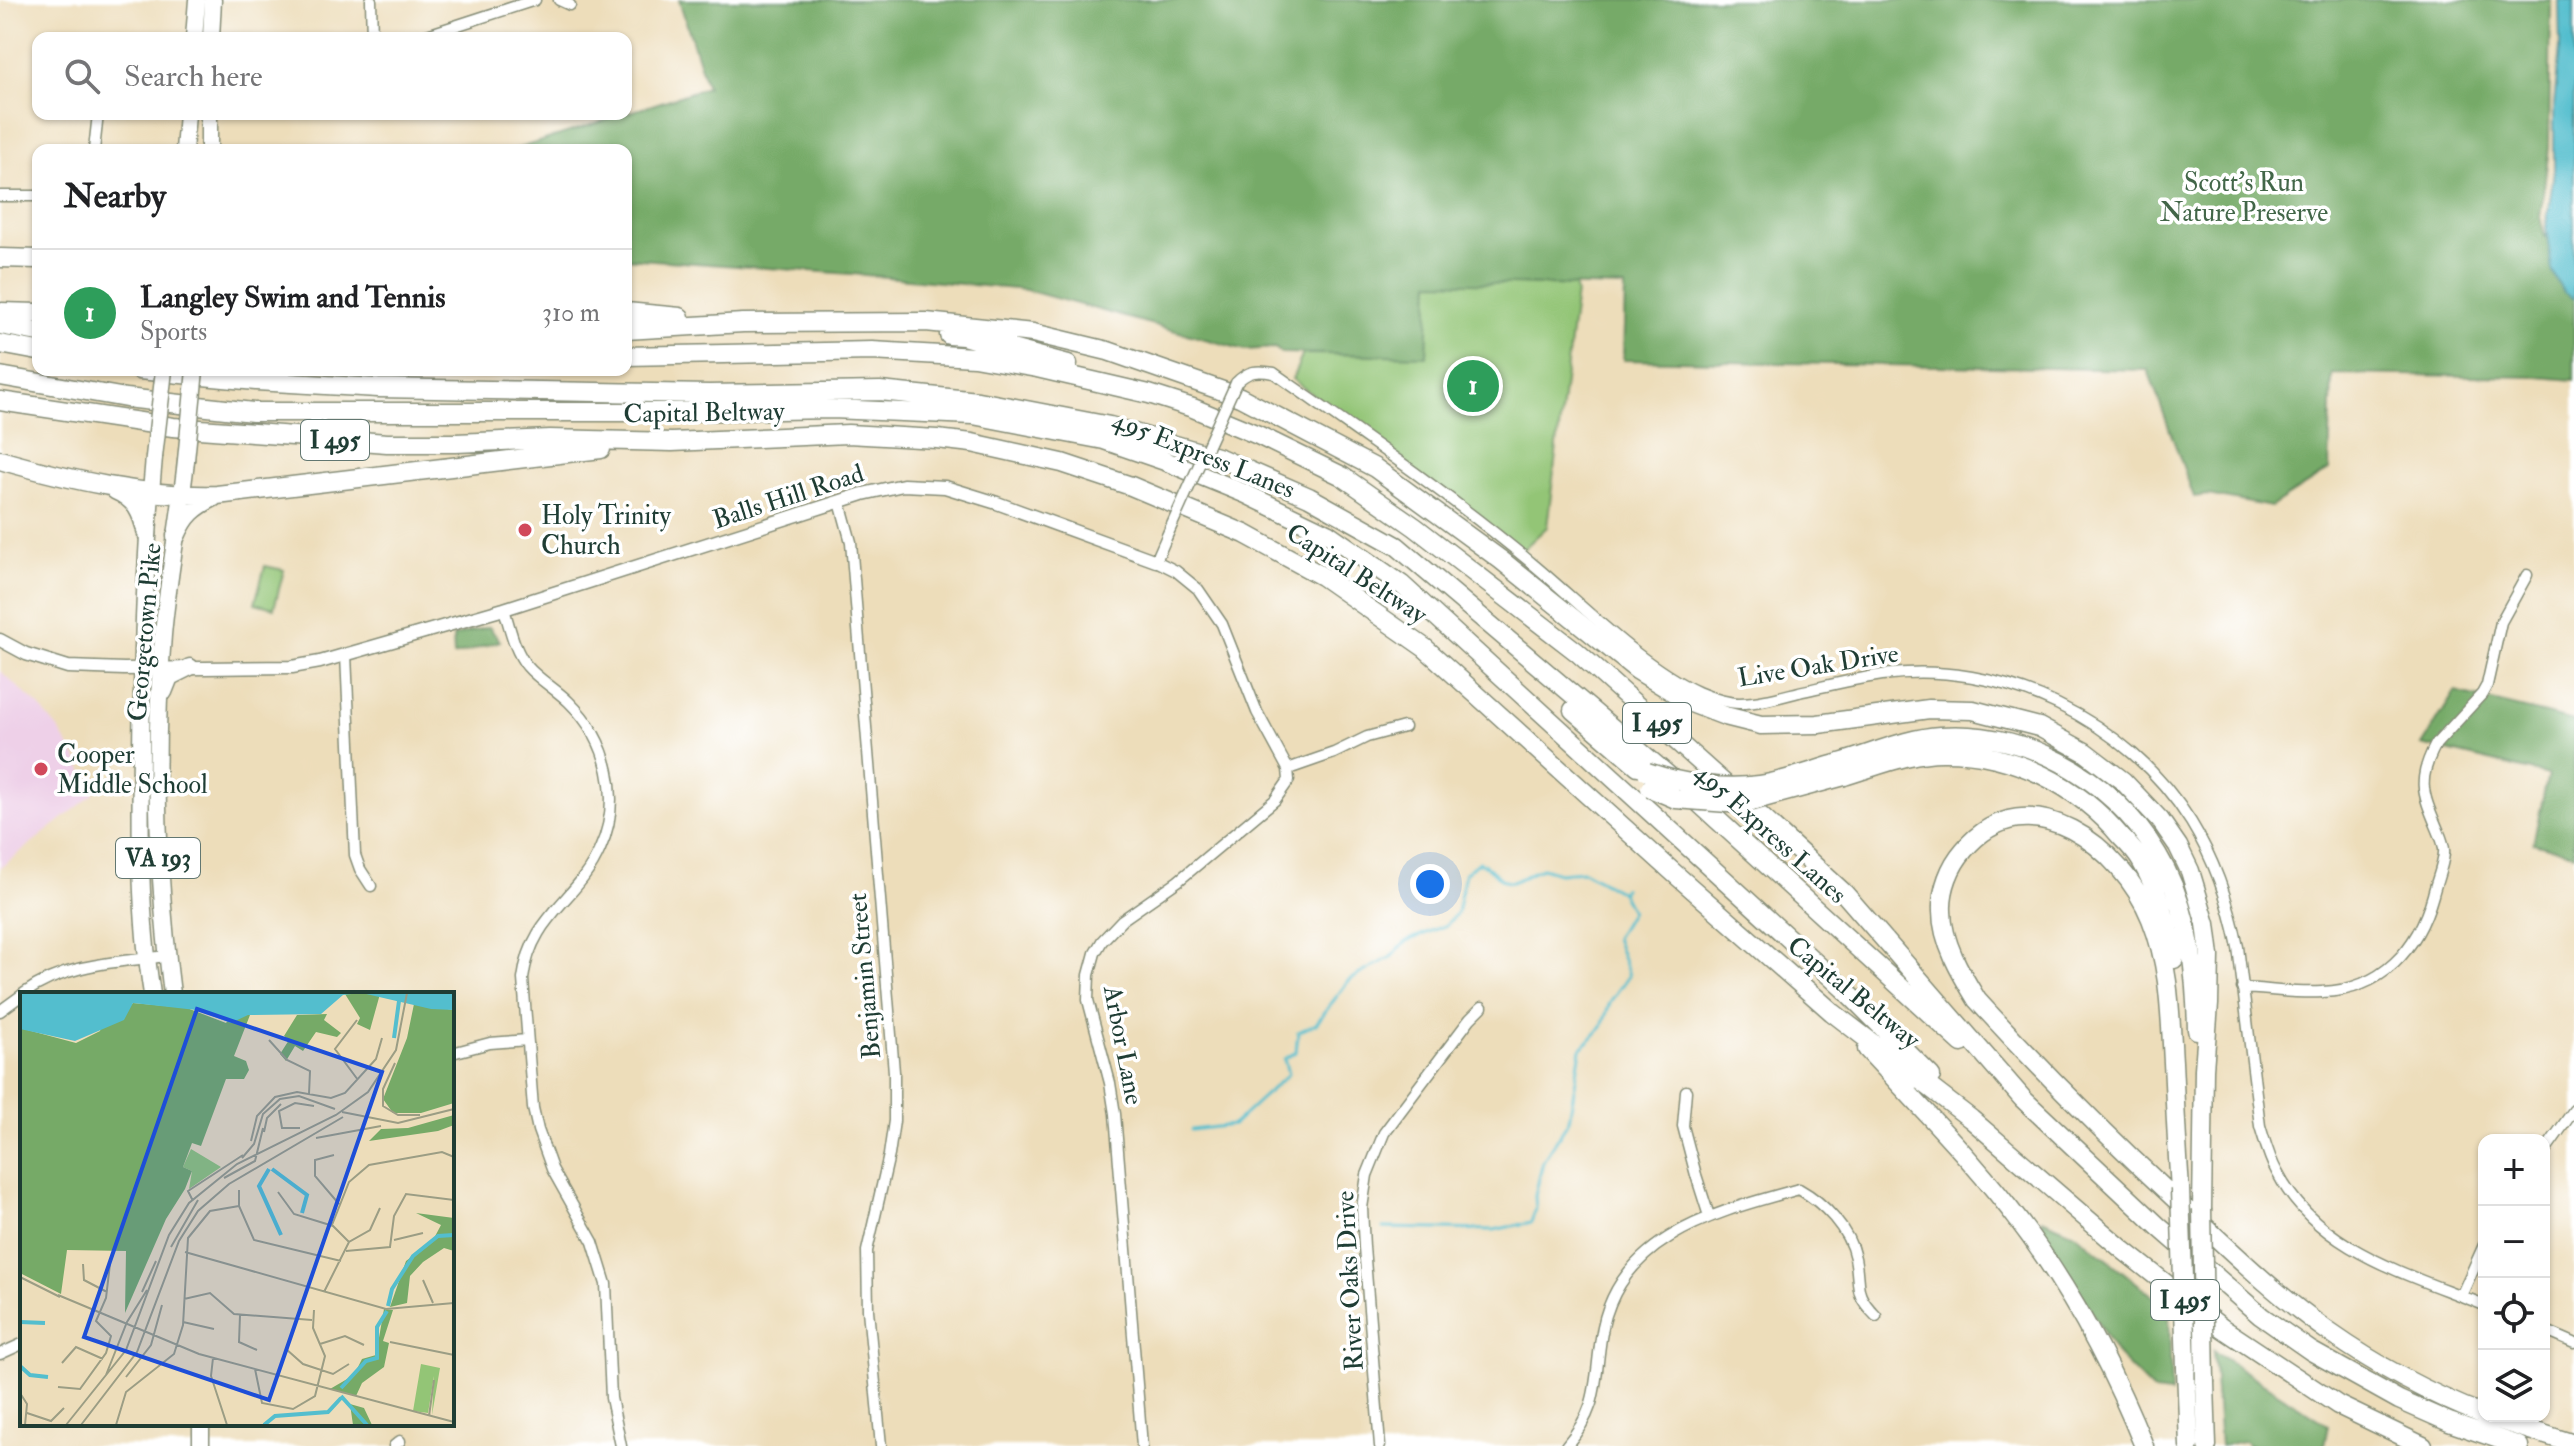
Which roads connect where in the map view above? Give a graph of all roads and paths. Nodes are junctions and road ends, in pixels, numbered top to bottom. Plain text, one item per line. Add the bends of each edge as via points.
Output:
1 (213, 0) edge
2 (371, 0) edge
3 (535, 0) edge
4 (559, 0) edge
5 (197, 5) edge
6 (570, 5) dead end
7 (195, 32) edge
8 (211, 32) edge
9 (372, 32) edge
10 (436, 32) edge
11 (97, 120) edge
12 (186, 120) edge
13 (209, 120) edge
14 (95, 144) edge
15 (184, 144) edge
16 (209, 144) edge
17 (0, 196) edge
18 (32, 196) edge
19 (0, 258) edge
20 (32, 259) edge
21 (0, 312) edge
22 (32, 313) edge
23 (632, 313) edge
24 (743, 323) junction
25 (830, 324) junction
26 (0, 325) edge
27 (632, 330) edge
28 (32, 331) edge
29 (0, 344) edge
30 (32, 350) edge
31 (632, 356) edge
32 (0, 376) edge
33 (163, 376) edge
34 (194, 376) edge
35 (203, 376) edge
36 (1149, 394) junction
37 (0, 401) edge
38 (672, 442) junction
39 (0, 460) edge
40 (105, 485) junction
41 (151, 492) junction
42 (217, 495) junction
43 (183, 496) junction
44 (840, 502) junction
45 (147, 534) junction
46 (176, 536) junction
47 (1397, 546) junction
48 (1156, 561) junction
49 (2527, 575) dead end
50 (1402, 585) junction
51 (504, 609) junction
52 (0, 640) edge
53 (346, 655) junction
54 (190, 667) junction
55 (161, 668) junction
56 (141, 669) junction
57 (160, 709) junction
58 (1404, 727) dead end
59 (1288, 769) junction
60 (1842, 770) junction
61 (1648, 780) junction
62 (1676, 782) junction
63 (371, 886) dead end
64 (167, 956) junction
65 (146, 959) junction
66 (2242, 988) junction
67 (26, 992) edge
68 (152, 992) edge
69 (172, 992) edge
70 (20, 996) edge
71 (1482, 1007) dead end
72 (0, 1011) edge
73 (1832, 1012) junction
74 (527, 1040) junction
75 (454, 1052) edge
76 (1686, 1091) dead end
77 (2023, 1099) junction
78 (2574, 1110) edge
79 (1971, 1119) junction
80 (2550, 1144) edge
81 (2180, 1189) junction
82 (2202, 1209) junction
83 (1709, 1216) junction
84 (2478, 1258) edge
85 (2461, 1296) junction
86 (2478, 1303) edge
87 (1876, 1316) dead end
88 (2550, 1333) edge
89 (2574, 1343) edge
90 (20, 1345) edge
91 (0, 1354) edge
92 (2478, 1413) edge
93 (2504, 1422) edge
94 (2574, 1444) edge
95 (621, 1446) edge
96 (881, 1446) edge
97 (1142, 1446) edge
98 (1380, 1446) edge
99 (1566, 1446) edge
100 (2144, 1446) edge
101 (2189, 1446) edge
102 (2207, 1446) edge
103 (2423, 1446) edge
104 (2519, 1446) edge

1 - 8 main road
2 - 9 street
3 - 10 street
4 - 6 street
5 - 7 main road
11 - 14 street
12 - 15 main road
13 - 16 main road
17 - 18 street
19 - 20 highway
21 - 22 highway
23 - 24 highway
24 - 25 highway
24 - 27 highway
25 - 36 highway via 963,336 1077,366
25 - 82 highway via 926,322 1033,333 1108,351 1240,397 1375,468 1501,560 1637,670 1691,703 1725,716 1761,725 1804,725 1929,709 1973,710 2039,727 2085,752 2123,781 2160,820 2190,871 2206,924 2210,956
26 - 28 highway
29 - 30 highway
31 - 36 highway, Capital Beltway / I 495 via 872,351 974,357
32 - 50 highway, 495 Express Lanes via 126,398 253,412 832,409 973,415 1104,440 1165,461 1327,533
33 - 41 main road, Georgetown Pike, bridge
34 - 43 main road, Georgetown Pike / VA 193, bridge
35 - 47 highway, 495 Express Lanes via 378,388 709,394 880,391 978,401 1110,426 1220,458 1309,497
36 - 77 highway, Capital Beltway / I 495 via 1258,435 1342,476 1577,652 1844,893
37 - 38 highway, Capital Beltway / I 495 via 173,427 318,439
38 - 42 highway
38 - 73 highway, Capital Beltway / I 495 via 848,434 972,443 1098,474 1245,534 1322,576 1425,648
39 - 40 highway
40 - 41 highway
40 - 45 highway via 137,504
41 - 43 highway
41 - 45 main road, Georgetown Pike
42 - 43 highway
42 - 46 highway via 189,512
43 - 46 main road, Georgetown Pike / VA 193
44 - 48 street, Balls Hill Road via 903,485 945,487
44 - 51 street, Balls Hill Road
44 - 96 street, Benjamin Street via 851,542 894,1072 892,1132 867,1251
45 - 56 main road, Georgetown Pike / VA 193
46 - 55 main road, Georgetown Pike / VA 193
47 - 61 highway
47 - 62 highway, 495 Express Lanes
48 - 59 street, Balls Hill Road via 1198,589 1222,624 1257,712
48 - 66 street, Live Oak Drive, bridge via 1236,383 1257,370 1274,373 1415,473 1666,675 1698,692 1739,703 1881,676 1942,673 2015,688 2091,722 2160,780 2201,839 2230,910
49 - 66 street via 2501,622 2487,685 2431,752 2422,788 2445,852 2426,919 2412,943 2380,974 2346,989 2317,993
50 - 61 highway via 1485,645 1601,750
50 - 79 highway, 495 Express Lanes via 1843,988
51 - 53 street, Balls Hill Road
51 - 74 street via 526,665 590,726 605,759 611,795 607,831 593,864 530,947 523,979
52 - 56 street, Balls Hill Road via 68,667
53 - 54 street, Balls Hill Road via 292,667
53 - 63 street via 355,855
54 - 55 street, Balls Hill Road
54 - 57 main road via 168,680
55 - 56 street, Balls Hill Road
55 - 57 main road, Georgetown Pike / VA 193
56 - 65 main road, Georgetown Pike / VA 193
57 - 64 main road, Georgetown Pike / VA 193 via 158,849
58 - 59 street
59 - 97 street, Arbor Lane via 1289,780 1275,800 1122,920 1092,959 1088,1000 1115,1114
60 - 61 highway, bridge via 1741,804 1676,799
60 - 62 highway, bridge via 1739,787
60 - 81 highway via 1943,751 2017,764 2062,784 2105,818 2140,859 2160,901 2177,972
60 - 82 highway via 1937,736 2004,740 2077,771 2111,796 2138,826 2166,870 2192,956
61 - 62 highway, bridge
62 - 77 highway, 495 Express Lanes
64 - 65 street
64 - 69 main road, Georgetown Pike / VA 193
65 - 67 street via 70,970
65 - 68 main road, Georgetown Pike / VA 193
66 - 85 street, Live Oak Drive via 2260,1126 2288,1191 2312,1219 2350,1247
70 - 72 street
71 - 98 street, River Oaks Drive via 1384,1133 1367,1175 1362,1208
73 - 79 highway, Capital Beltway / I 495
73 - 100 highway via 1981,1173 2034,1243 2085,1324
74 - 75 street
74 - 95 street via 533,1108 544,1150 593,1242 606,1284 611,1398
76 - 83 street via 1683,1126
77 - 104 highway, Capital Beltway / I 495 via 2159,1227 2261,1316 2311,1351 2399,1400
78 - 80 street
79 - 103 highway, Capital Beltway / I 495 via 2222,1328 2338,1405
81 - 92 highway via 2168,972 2150,916 2118,866 2071,827 2025,818 1989,829 1956,860 1941,912 1949,945 1977,1000 2087,1117 2280,1294 2369,1358
81 - 101 highway, bridge
82 - 102 highway, bridge
83 - 87 street via 1799,1189 1817,1199 1849,1240 1858,1291
83 - 99 street via 1648,1251 1616,1291 1601,1334 1594,1398
84 - 85 street
85 - 86 street, Live Oak Drive
88 - 89 street
90 - 91 street
93 - 94 highway

